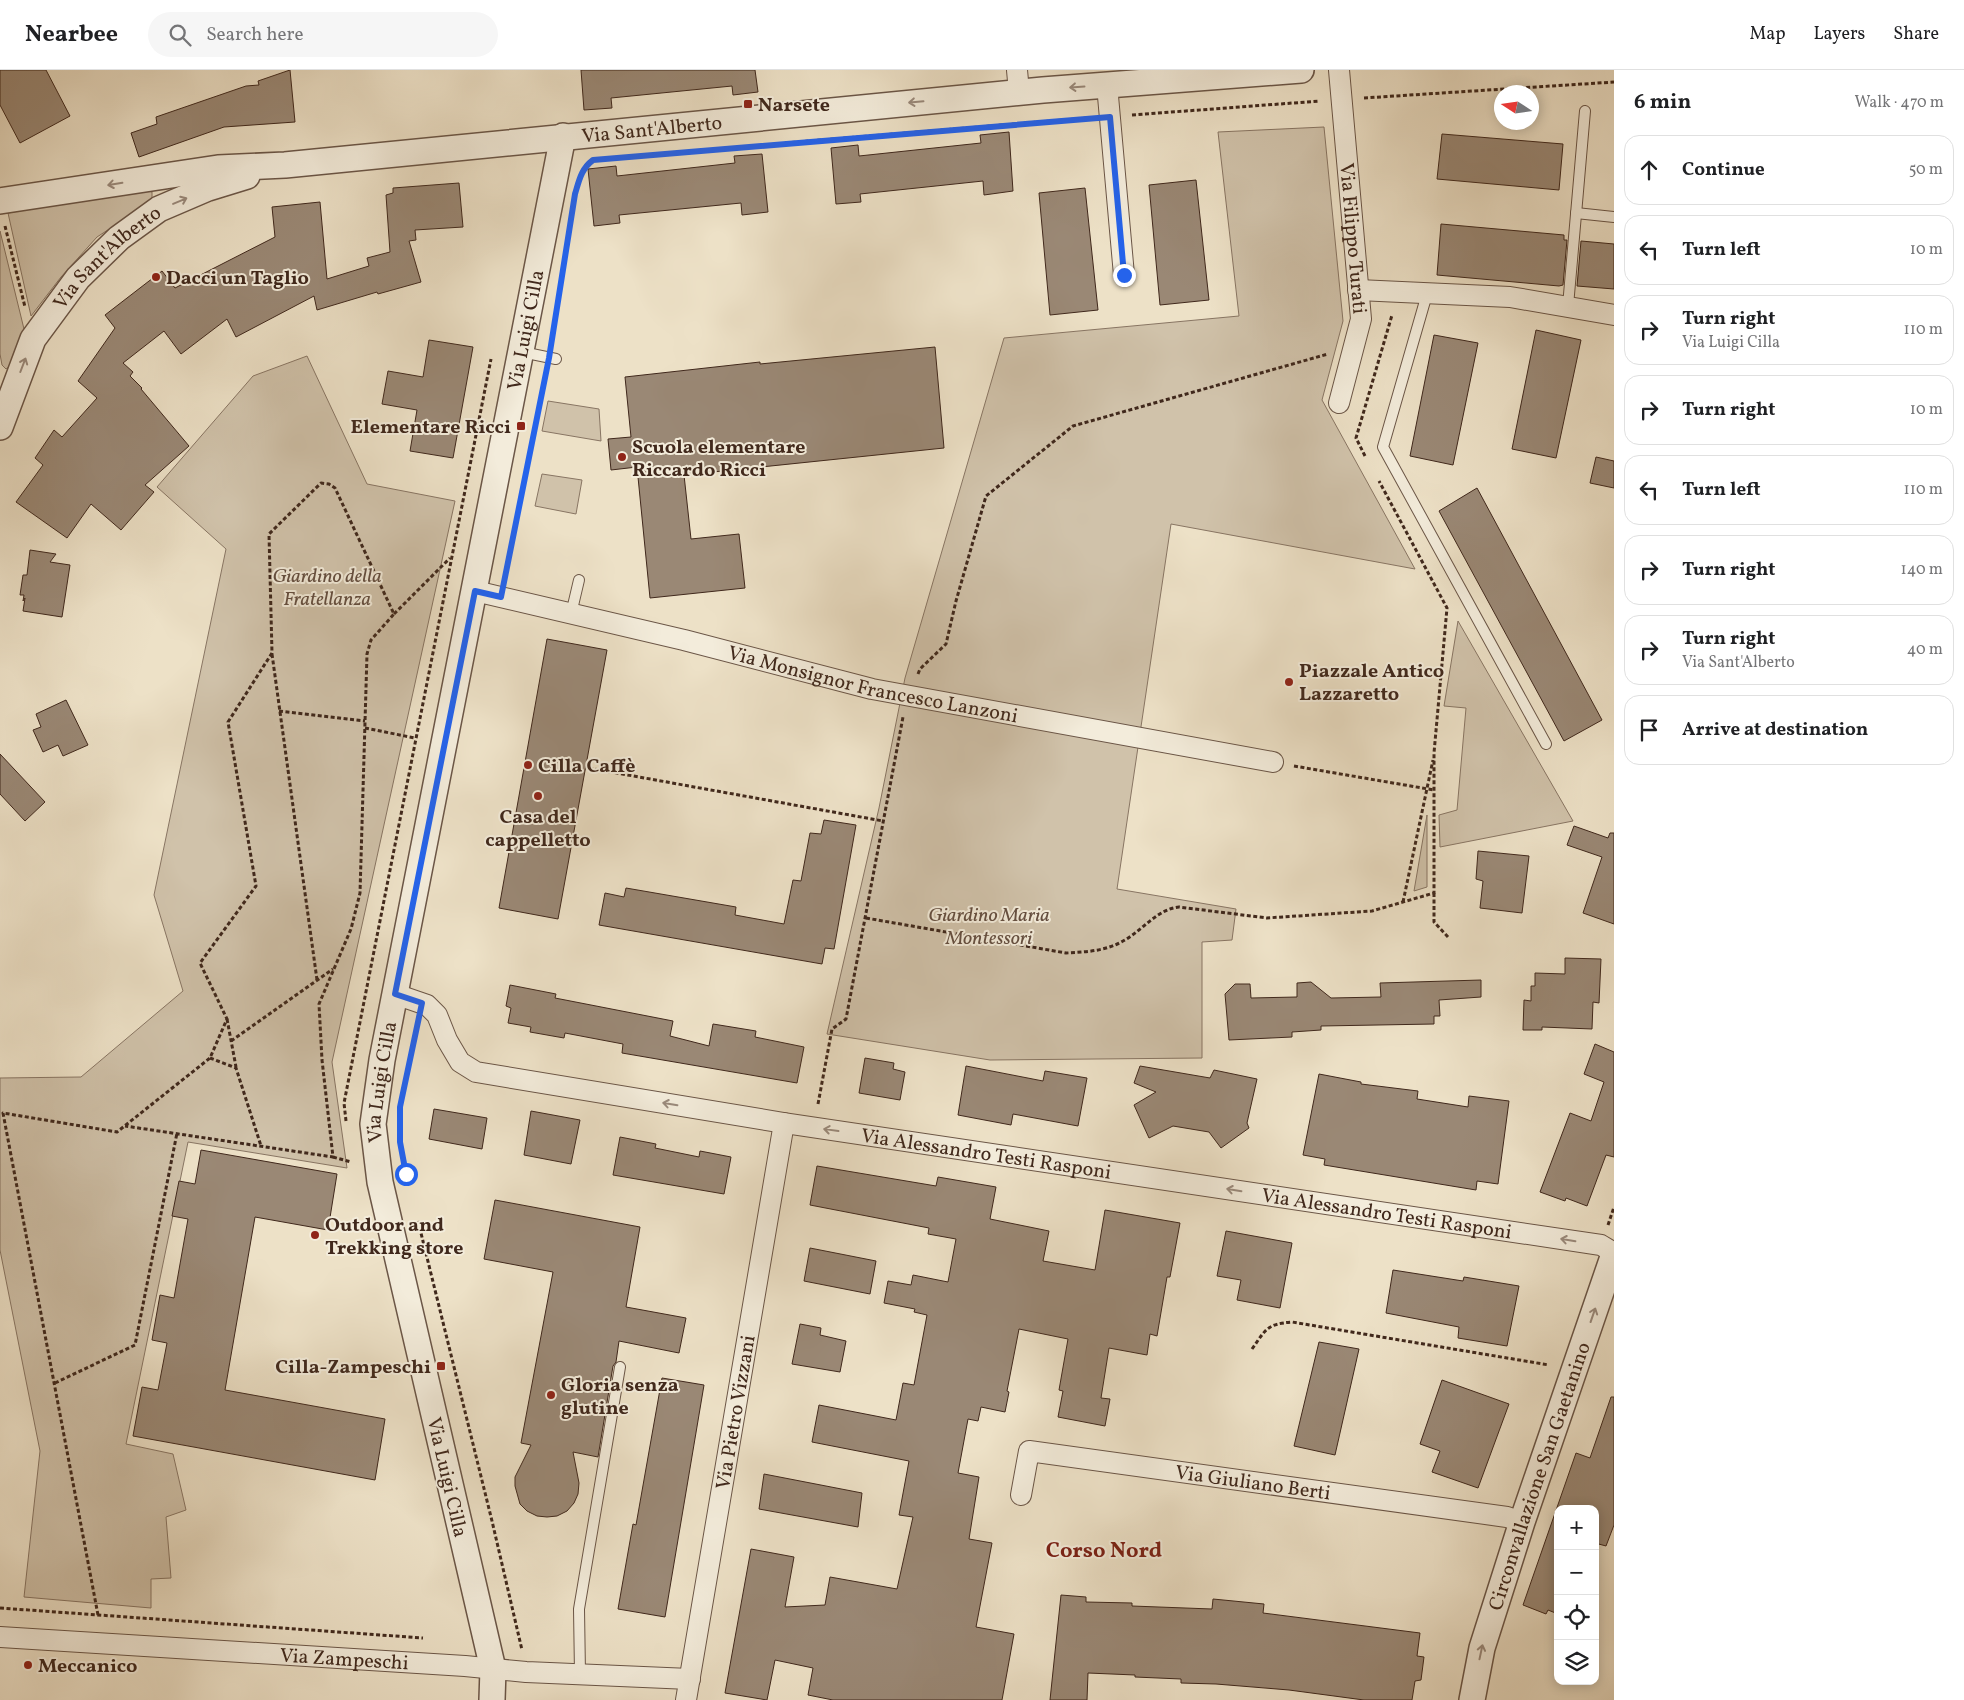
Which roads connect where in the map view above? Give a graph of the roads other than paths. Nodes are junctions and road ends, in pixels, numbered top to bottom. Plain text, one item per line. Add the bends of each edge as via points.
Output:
1 (1300, 70) edge
2 (1339, 70) edge
3 (1018, 81) edge
4 (1107, 85) junction
5 (1585, 111) dead end
6 (563, 136) junction
7 (285, 164) junction
8 (2, 213) edge
9 (1576, 213) junction
10 (1614, 217) edge
11 (1124, 275) dead end
12 (1358, 290) junction
13 (1427, 294) junction
14 (1568, 306) junction
15 (1614, 315) edge
16 (522, 352) junction
17 (553, 358) road end
18 (1339, 403) dead end
19 (0, 427) edge
20 (580, 580) dead end
21 (475, 591) junction
22 (572, 614) junction
23 (1546, 744) dead end
24 (1273, 762) road end
25 (395, 994) junction
26 (784, 1123) junction
27 (1614, 1254) edge
28 (620, 1367) dead end
29 (1022, 1495) dead end
30 (1522, 1522) junction
31 (0, 1637) edge
32 (493, 1669) junction
33 (580, 1674) junction
34 (690, 1679) junction
35 (492, 1700) edge
36 (686, 1700) edge
37 (1472, 1700) edge

1 - 4 street, Via Sant'Alberto
2 - 12 street, Via Filippo Turati
4 -> 3 street, Via Sant'Alberto
3 -> 6 street, Via Sant'Alberto
4 - 11 street
5 - 9 lane
6 - 7 street, Via Sant'Alberto
6 - 16 street, Via Luigi Cilla
7 -> 8 street, Via Sant'Alberto via 218,168
19 -> 7 street, Via Sant'Alberto via 33,339 78,278 119,238 159,209 208,188
9 - 10 lane
9 - 14 lane
12 - 13 street
12 - 18 street, Via Filippo Turati via 1361,319
13 - 14 street via 1510,297
13 - 23 lane via 1383,447
14 - 15 street
16 - 17 lane
16 - 21 street, Via Luigi Cilla
20 - 22 lane
21 - 22 street, Via Monsignor Francesco Lanzoni
21 - 25 street, Via Luigi Cilla
22 - 24 street, Via Monsignor Francesco Lanzoni via 872,689
26 -> 25 street, Via Alessandro Testi Rasponi via 476,1072 460,1062 437,1015 427,1005
25 - 32 street, Via Luigi Cilla via 373,1124 380,1182
27 -> 26 street, Via Alessandro Testi Rasponi via 1601,1245
26 - 34 street, Via Pietro Vizzani
30 -> 27 street, Circonvallazione San Gaetanino
28 - 33 lane via 579,1609
29 - 30 street, Via Giuliano Berti via 1028,1451 1501,1516
37 -> 30 street, Circonvallazione San Gaetanino via 1482,1648
31 - 32 street, Via Zampeschi
32 - 33 street, Via Zampeschi
32 - 35 street, Via Luigi Cilla
33 - 34 street, Via Zampeschi
34 - 36 street, Via Pietro Vizzani

